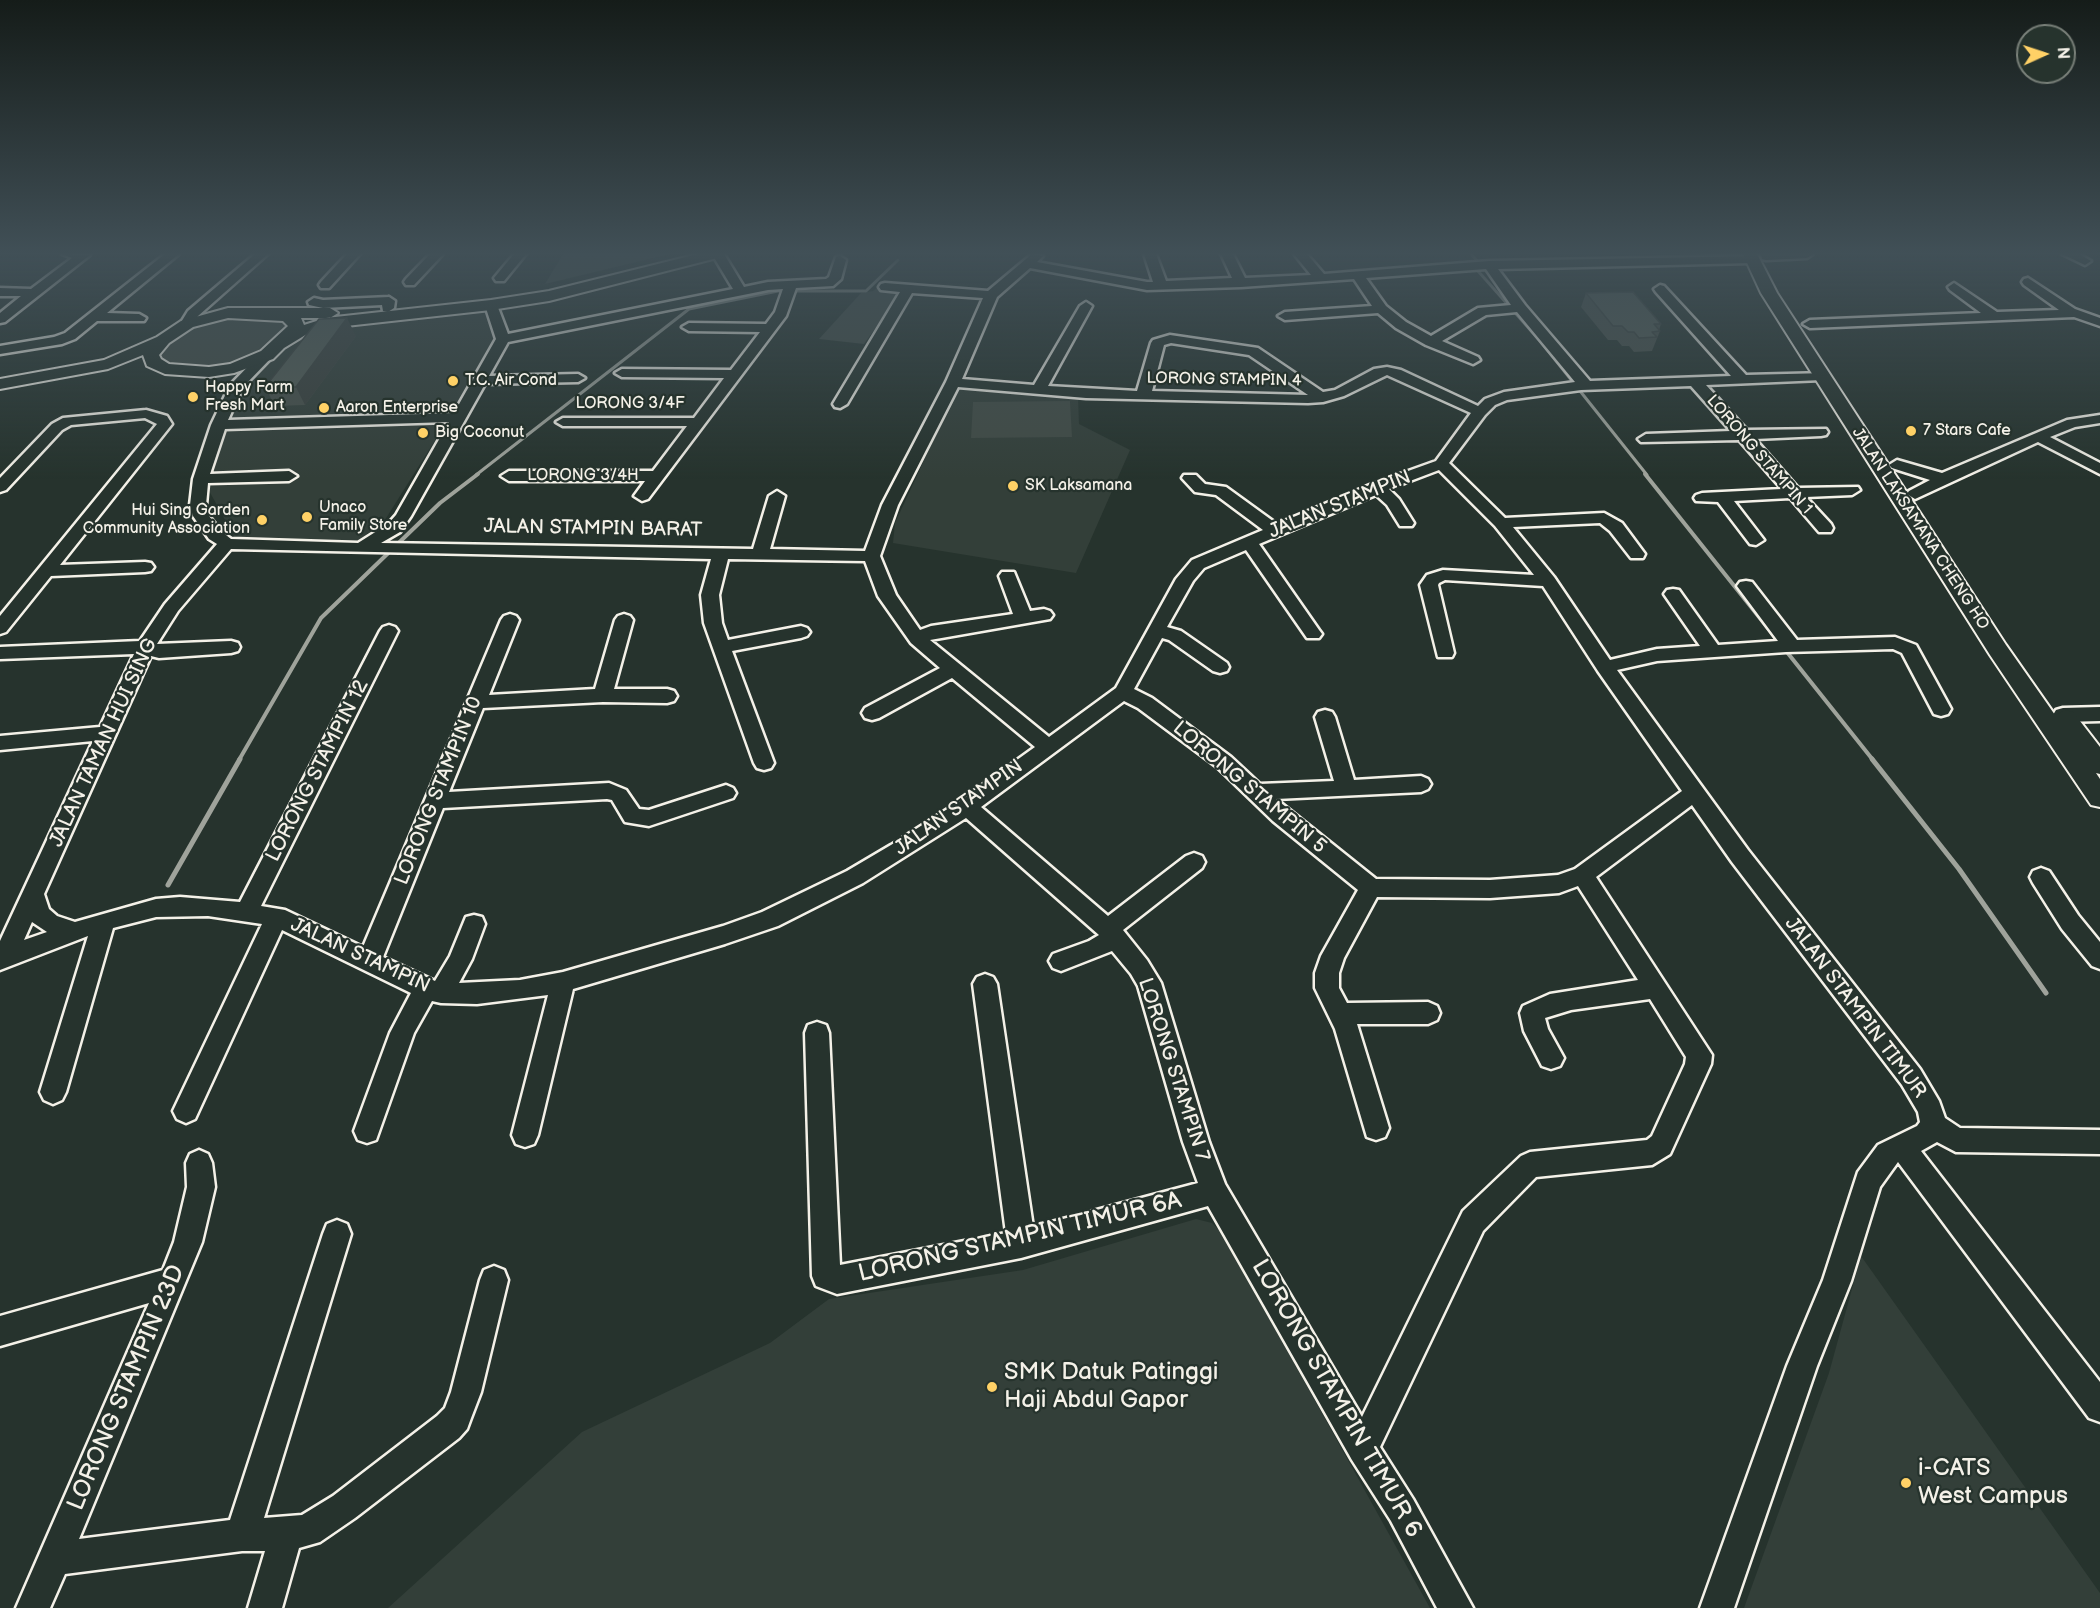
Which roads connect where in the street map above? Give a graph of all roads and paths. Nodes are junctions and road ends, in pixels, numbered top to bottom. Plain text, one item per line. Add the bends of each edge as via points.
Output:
1 (79, 329) edge
2 (180, 329) edge
3 (294, 329) edge
4 (309, 329) edge
5 (500, 329) edge
6 (553, 329) edge
7 (769, 329) edge
8 (884, 329) edge
9 (976, 329) edge
10 (1073, 329) edge
11 (1408, 329) edge
12 (1453, 329) edge
13 (1535, 329) edge
14 (1696, 329) edge
15 (1792, 329) edge
16 (1813, 329) joint
17 (503, 339) junction
18 (163, 340) junction
19 (1431, 342) junction
20 (0, 350) edge
21 (273, 350) junction
22 (1473, 360) dead end
23 (165, 369) junction
24 (209, 372) junction
25 (622, 373) dead end
26 (736, 374) junction
27 (1822, 376) junction
28 (578, 378) dead end
29 (1742, 379) junction
30 (480, 380) junction
31 (953, 381) junction
32 (1695, 381) junction
33 (0, 384) edge
34 (237, 385) junction
35 (1583, 386) junction
36 (1039, 389) junction
37 (0, 390) edge
38 (1143, 396) junction
39 (1323, 398) junction
40 (840, 404) dead end
41 (1480, 412) junction
42 (460, 417) junction
43 (2100, 419) edge
44 (563, 422) dead end
45 (697, 422) junction
46 (218, 425) junction
47 (1821, 432) dead end
48 (1743, 436) junction
49 (2037, 436) junction
50 (1646, 439) dead end
51 (1441, 464) junction
52 (1897, 465) junction
53 (2100, 469) edge
54 (289, 476) dead end
55 (509, 476) dead end
56 (657, 476) junction
57 (1190, 478) dead end
58 (1944, 478) junction
59 (201, 479) junction
60 (0, 487) edge
61 (1378, 488) junction
62 (1852, 490) dead end
63 (1792, 493) junction
64 (1915, 494) junction
65 (642, 496) dead end
66 (777, 496) dead end
67 (1722, 497) junction
68 (1702, 498) dead end
69 (1406, 523) dead end
70 (1501, 523) junction
71 (1825, 528) dead end
72 (1274, 531) junction
73 (1756, 540) dead end
74 (1249, 542) junction
75 (227, 544) junction
76 (360, 548) junction
77 (721, 553) junction
78 (760, 554) junction
79 (1637, 554) dead end
80 (872, 556) junction
81 (145, 567) dead end
82 (46, 570) junction
83 (1008, 576) dead end
84 (1548, 581) junction
85 (1746, 586) dead end
86 (1673, 594) dead end
87 (1044, 615) dead end
88 (1023, 618) junction
89 (510, 620) dead end
90 (624, 620) dead end
91 (0, 628) edge
92 (1157, 630) junction
93 (390, 632) dead end
94 (801, 632) dead end
95 (1314, 634) dead end
96 (917, 639) junction
97 (1783, 646) junction
98 (146, 647) junction
99 (231, 647) dead end
100 (722, 647) junction
101 (1713, 651) junction
102 (0, 653) edge
103 (1445, 653) dead end
104 (1220, 667) dead end
105 (1605, 667) junction
106 (953, 669) junction
107 (1124, 692) junction
108 (603, 695) junction
109 (667, 696) dead end
110 (476, 702) junction
111 (1941, 709) dead end
112 (872, 713) dead end
113 (2100, 714) edge
114 (2063, 715) junction
115 (1325, 717) dead end
116 (107, 733) junction
117 (0, 743) edge
118 (1047, 746) junction
119 (764, 763) dead end
120 (2100, 765) edge
121 (1421, 784) dead end
122 (1346, 788) junction
123 (1256, 792) junction
124 (726, 793) dead end
125 (1694, 793) junction
126 (2100, 798) edge
127 (436, 801) junction
128 (967, 807) junction
129 (1194, 862) dead end
130 (1583, 875) junction
131 (2041, 877) dead end
132 (1371, 888) junction
133 (33, 894) junction
134 (247, 911) junction
135 (277, 917) junction
136 (104, 921) junction
137 (474, 924) dead end
138 (75, 931) junction
139 (1112, 933) junction
140 (2100, 958) edge
141 (2, 959) edge
142 (369, 961) junction
143 (1061, 961) dead end
144 (563, 982) junction
145 (985, 984) dead end
146 (1656, 988) junction
147 (434, 991) junction
148 (1428, 1013) dead end
149 (1341, 1014) junction
150 (817, 1033) dead end
151 (1551, 1058) dead end
152 (53, 1092) dead end
153 (186, 1111) dead end
154 (1934, 1125) junction
155 (1376, 1128) dead end
156 (367, 1131) dead end
157 (525, 1135) dead end
158 (2100, 1142) edge
159 (1904, 1146) junction
160 (199, 1163) dead end
161 (1214, 1191) junction
162 (337, 1234) dead end
163 (1021, 1244) junction
164 (494, 1280) dead end
165 (173, 1282) junction
166 (0, 1332) edge
167 (2100, 1407) edge
168 (1363, 1449) junction
169 (287, 1534) junction
170 (242, 1535) junction
171 (56, 1558) junction
172 (33, 1608) edge
173 (265, 1608) edge
174 (1456, 1608) edge
175 (1717, 1608) edge

1 - 20 street via 57,341
2 - 18 main road
3 - 21 main road
4 - 21 main road
5 - 17 street
6 - 17 street
7 - 26 street
8 - 40 street
9 - 31 street
10 - 36 street
11 - 19 street
12 - 19 street
13 - 35 street
14 - 29 street
15 - 27 main road, JALAN LAKSAMANA CHENG HO
16 - 27 main road via 1814,342 1831,375
16 - 52 main road, JALAN LAKSAMANA CHENG HO
17 - 30 street
18 - 23 main road via 151,355 155,365
18 - 33 main road via 108,364
19 - 22 street
21 - 24 main road via 234,368
21 - 34 street
23 - 24 main road
23 - 37 main road via 119,370
24 - 34 street via 234,377
25 - 26 street
26 - 45 street
27 - 29 street
27 - 126 main road, JALAN LAKSAMANA CHENG HO via 1994,643
28 - 30 street
29 - 32 street
30 - 42 street
31 - 36 street, LORONG STAMPIN 4
31 - 80 street via 890,505
32 - 35 street
32 - 48 street, LORONG STAMPIN 1
34 - 46 street
35 - 41 street via 1504,396
36 - 38 street, LORONG STAMPIN 4
38 - 39 street, LORONG STAMPIN 4
38 - 39 street via 1158,343 1170,339 1252,351
39 - 41 street, LORONG STAMPIN 4 via 1387,371
41 - 51 street
42 - 46 street
42 - 76 street via 394,528
43 - 49 street via 2072,423
44 - 45 street, LORONG 3/4F
45 - 56 street
46 - 59 street
47 - 48 street
48 - 50 street
48 - 63 street, LORONG STAMPIN 1
49 - 53 street
49 - 58 street
51 - 61 street, JALAN STAMPIN
51 - 70 street, JALAN STAMPIN TIMUR
52 - 58 street
52 - 64 main road, JALAN LAKSAMANA CHENG HO
54 - 59 street
55 - 56 street, LORONG 3/4H
56 - 65 street
57 - 72 street via 1201,489 1220,490
58 - 64 street
59 - 75 street via 201,516
60 - 82 street via 57,427 68,421 146,414 162,418 165,424
61 - 69 street
61 - 72 street, JALAN STAMPIN
62 - 63 street
63 - 67 street
63 - 71 street, LORONG STAMPIN 1
64 - 114 main road, JALAN LAKSAMANA CHENG HO
66 - 78 street
67 - 68 street
67 - 73 street
70 - 79 street via 1604,518
70 - 84 street, JALAN STAMPIN TIMUR
72 - 74 street, JALAN STAMPIN
74 - 92 street, JALAN STAMPIN via 1208,558 1191,570
74 - 95 street
75 - 76 street, JALAN STAMPIN BARAT
75 - 98 street, JALAN TAMAN HUI SING via 171,608
76 - 77 street, JALAN STAMPIN BARAT
77 - 78 street, JALAN STAMPIN BARAT
77 - 100 street via 710,595 713,623
78 - 80 street, JALAN STAMPIN BARAT
80 - 96 street via 887,596
81 - 82 street
82 - 91 street
83 - 88 street
84 - 103 street via 1451,576 1433,579 1429,585
84 - 105 street, JALAN STAMPIN TIMUR
85 - 97 street
86 - 101 street
87 - 88 street
88 - 96 street via 931,632
89 - 110 street, LORONG STAMPIN 10
90 - 108 street
92 - 104 street via 1175,635
92 - 107 street, JALAN STAMPIN
93 - 134 street, LORONG STAMPIN 12
94 - 100 street
96 - 106 street
97 - 101 street
97 - 111 street via 1903,645 1909,649
98 - 99 street via 159,652
98 - 102 street
98 - 116 street, JALAN TAMAN HUI SING
100 - 119 street
101 - 105 street via 1657,655
105 - 125 street, JALAN STAMPIN TIMUR
106 - 112 street
106 - 118 street
107 - 118 street, JALAN STAMPIN
107 - 123 street, LORONG STAMPIN 5 via 1145,703 1224,762
108 - 109 street
108 - 110 street
110 - 127 street, LORONG STAMPIN 10
113 - 114 street
114 - 120 main road, JALAN LAKSAMANA CHENG HO
115 - 122 street
116 - 117 street
116 - 133 street, JALAN TAMAN HUI SING
118 - 128 street, JALAN STAMPIN
121 - 122 street
122 - 123 street
123 - 132 street, LORONG STAMPIN 5
124 - 127 street via 649,818 632,816 619,795 609,791
125 - 130 street
125 - 154 street, JALAN STAMPIN TIMUR via 1911,1077 1930,1109
127 - 142 street, LORONG STAMPIN 10
128 - 139 street, LORONG STAMPIN 7
128 - 144 street, JALAN STAMPIN via 855,877 770,919
129 - 139 street
130 - 132 street via 1559,884 1490,890
130 - 146 street
131 - 140 street via 2070,922
132 - 149 street via 1327,973 1327,988
133 - 138 street via 39,914 49,923
133 - 141 street, JALAN TAMAN HUI SING
134 - 135 street, JALAN STAMPIN
134 - 136 street, JALAN STAMPIN via 180,906
135 - 142 street, JALAN STAMPIN
135 - 153 street
136 - 138 street, JALAN STAMPIN
136 - 152 street
137 - 147 street via 460,959
138 - 141 street, JALAN STAMPIN
139 - 143 street via 1091,950
139 - 161 street, LORONG STAMPIN 7 via 1149,983
142 - 147 street, JALAN STAMPIN
144 - 147 street, JALAN STAMPIN via 488,993
144 - 157 street
145 - 163 street
146 - 151 street via 1550,1004 1532,1013 1536,1031
146 - 168 street via 1699,1055 1660,1145 1652,1152 1530,1165 1473,1221
147 - 156 street via 412,1011
148 - 149 street
149 - 155 street
150 - 163 street, LORONG STAMPIN TIMUR 6A via 826,1276 837,1280
154 - 158 street via 1956,1140
154 - 159 street via 1926,1135
159 - 167 street via 1914,1165
159 - 175 street via 1887,1154 1868,1181 1837,1281 1802,1366
160 - 165 street, LORONG STAMPIN 23D via 201,1187 197,1210
161 - 163 street, LORONG STAMPIN TIMUR 6A
161 - 168 street, LORONG STAMPIN TIMUR 6
162 - 170 street
164 - 169 street via 456,1418 344,1507 308,1530
165 - 166 street
165 - 171 street, LORONG STAMPIN 23D
168 - 174 street, LORONG STAMPIN TIMUR 6
169 - 170 street
169 - 173 street
170 - 171 street
171 - 172 street, LORONG STAMPIN 23D

